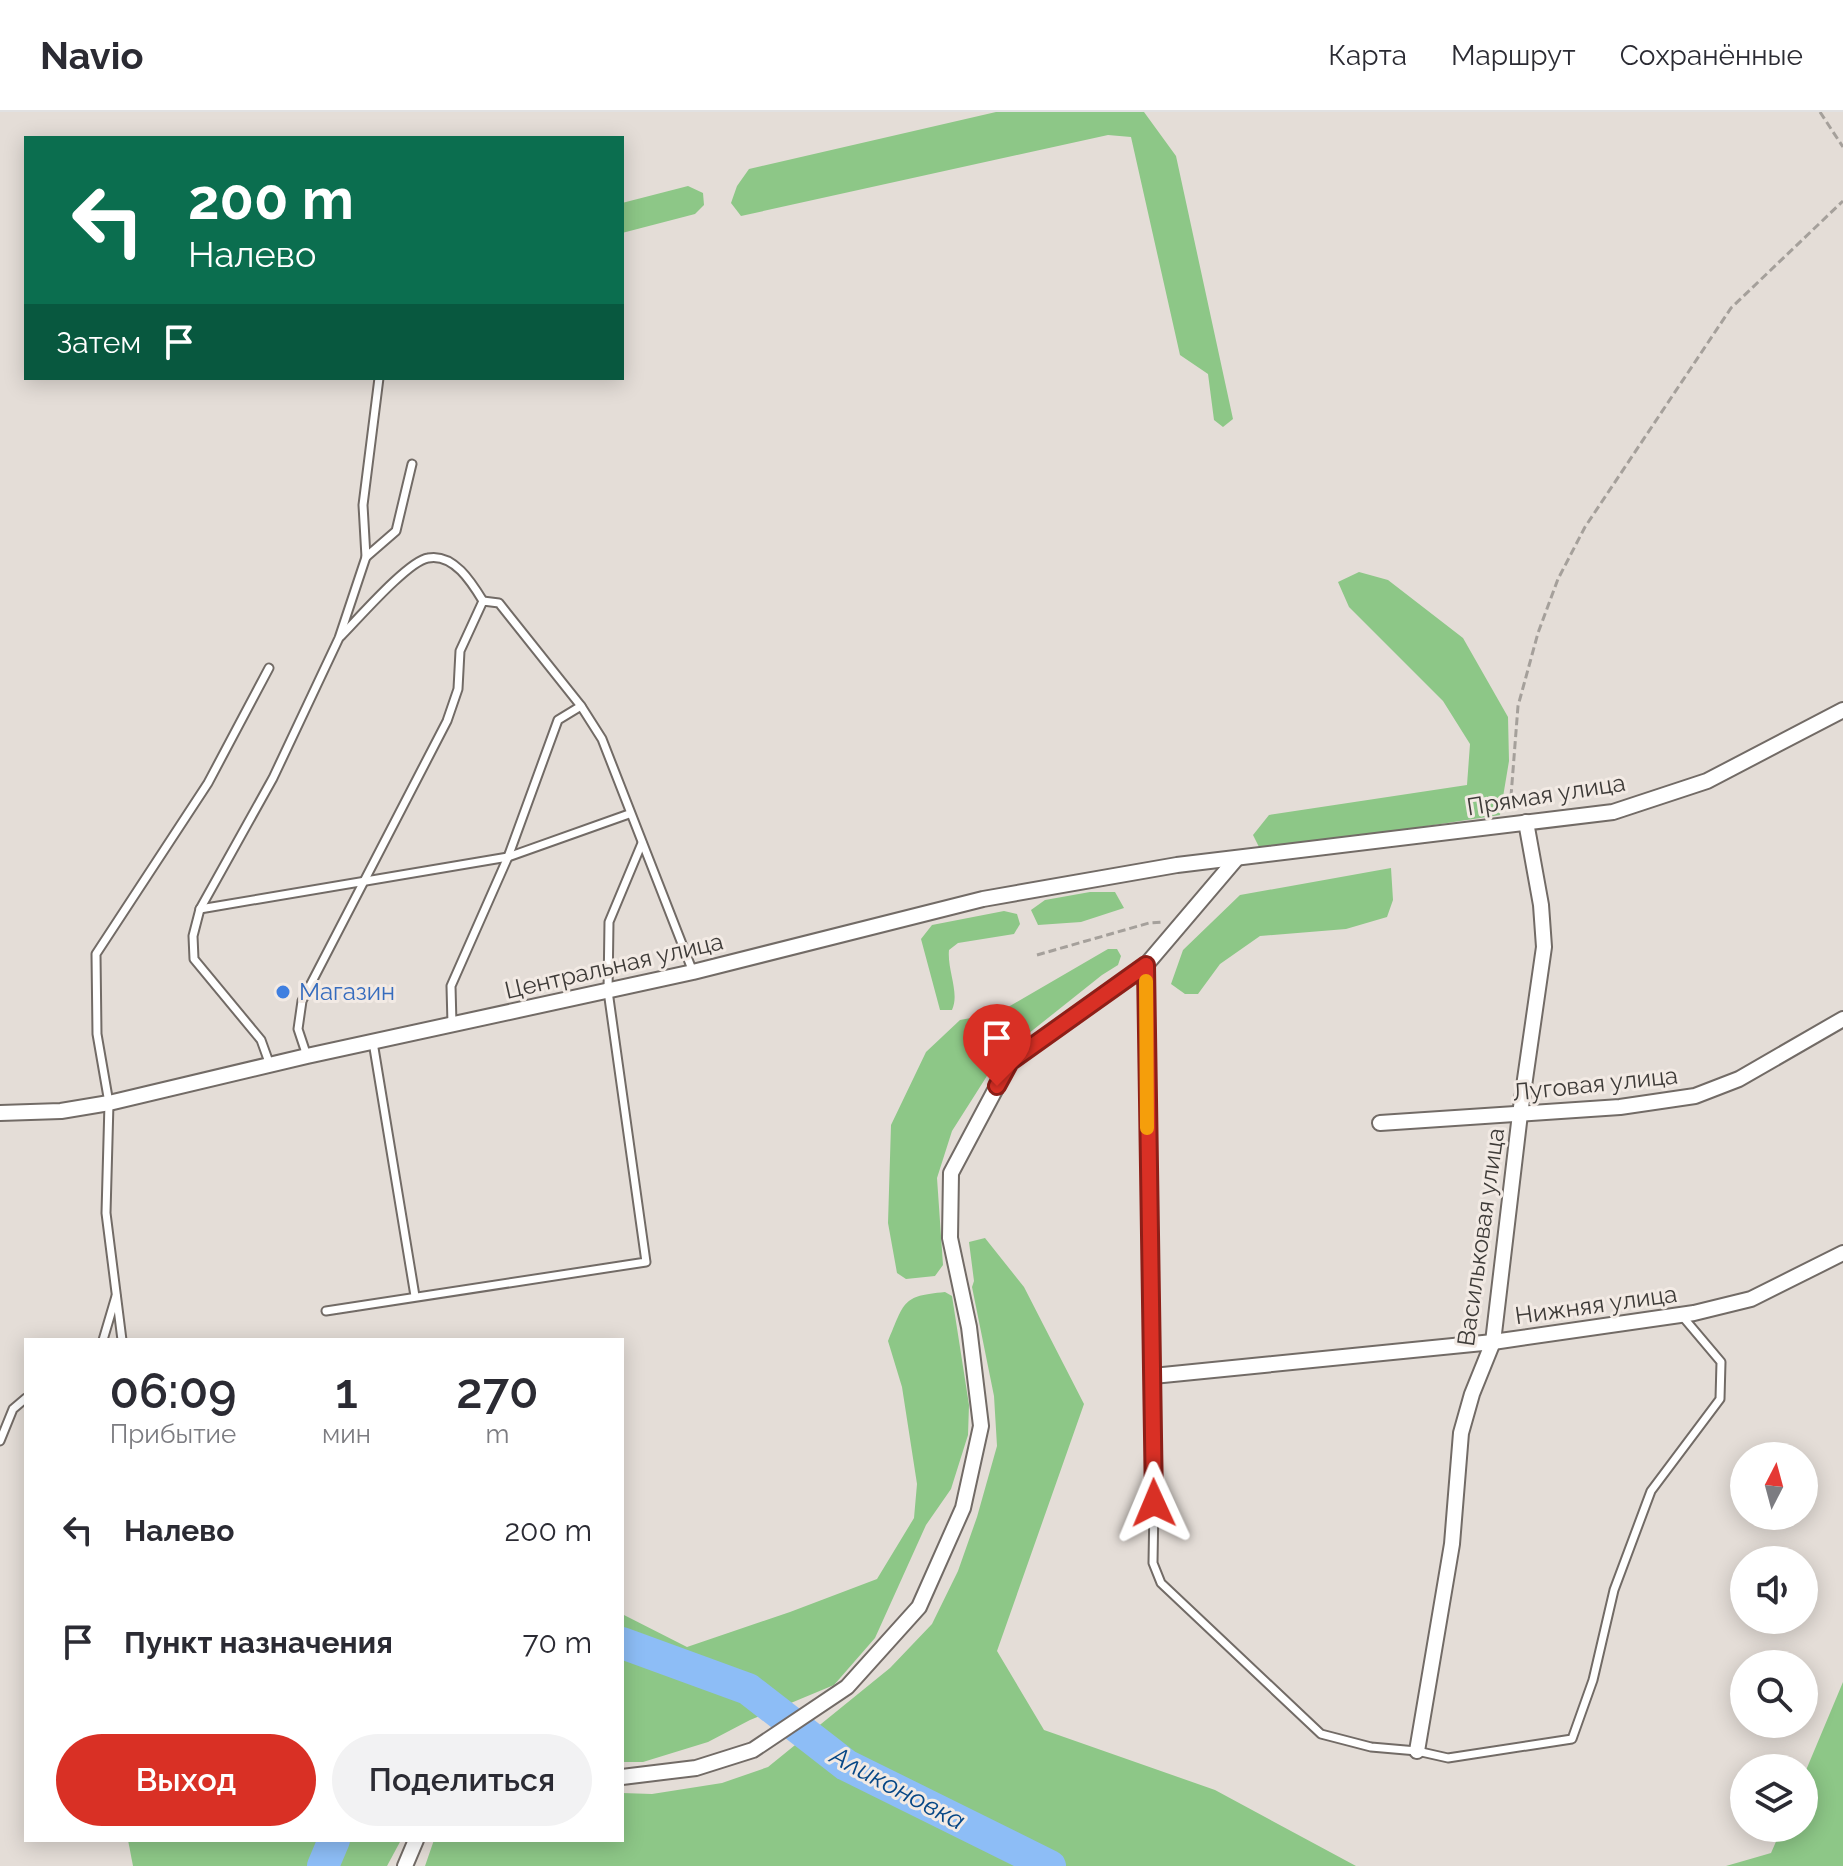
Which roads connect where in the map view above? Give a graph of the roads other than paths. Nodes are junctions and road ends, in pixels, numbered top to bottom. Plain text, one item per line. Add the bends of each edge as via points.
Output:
1 (379, 380) edge
2 (412, 464) dead end
3 (366, 557) junction
4 (483, 601) junction
5 (339, 638) junction
6 (269, 668) dead end
7 (581, 706) junction
8 (1843, 710) edge
9 (629, 814) junction
10 (1526, 822) junction
11 (642, 843) junction
12 (508, 857) junction
13 (1237, 858) junction
14 (362, 883) junction
15 (200, 909) junction
16 (1146, 965) junction
17 (693, 972) junction
18 (608, 991) junction
19 (1843, 1019) edge
20 (452, 1024) junction
21 (373, 1042) junction
22 (307, 1056) junction
23 (270, 1065) junction
24 (109, 1103) junction
25 (0, 1113) edge
26 (1520, 1114) junction
27 (1380, 1123) dead end
28 (1843, 1253) edge
29 (117, 1292) junction
30 (415, 1296) junction
31 (326, 1311) dead end
32 (1681, 1315) junction
33 (104, 1338) edge
34 (122, 1338) edge
35 (1493, 1342) junction
36 (1153, 1376) junction
37 (24, 1400) edge
38 (0, 1441) edge
39 (1154, 1503) joint
40 (1417, 1751) junction
41 (624, 1777) edge
42 (415, 1842) edge
43 (405, 1866) edge

1 - 3 lane via 363,505
2 - 3 lane via 396,531
3 - 5 lane
4 - 5 lane via 468,577 449,561 429,557 410,567
4 - 7 lane via 499,603
4 - 14 lane via 460,651 458,689 447,721
5 - 15 lane via 273,778
6 - 24 lane via 208,783 96,954 97,1034
7 - 9 lane via 602,739
7 - 12 lane via 558,720
8 - 10 street, Прямая улица via 1707,781 1613,812
9 - 11 lane
9 - 12 lane
10 - 13 street, Прямая улица
10 - 26 street, Васильковая улица via 1544,947
11 - 17 lane
11 - 18 lane via 609,922
12 - 14 lane
12 - 20 lane via 451,986
13 - 16 street
13 - 17 street, Центральная улица via 983,899
14 - 15 lane
14 - 22 lane via 302,1001 298,1029
15 - 23 lane via 194,959 261,1040
16 - 36 street
16 - 41 street via 1010,1062 951,1173 950,1238 969,1327 981,1426 963,1508 919,1607 847,1687 753,1750 696,1768
17 - 18 street, Центральная улица
18 - 20 street, Центральная улица
18 - 30 lane via 646,1262
19 - 26 street, Луговая улица via 1739,1079 1695,1096
20 - 21 street, Центральная улица
21 - 22 street, Центральная улица
21 - 30 lane
22 - 23 street, Центральная улица
23 - 24 street, Центральная улица
24 - 25 street, Центральная улица
24 - 29 lane via 106,1213
26 - 27 street, Луговая улица
26 - 35 street, Васильковая улица
28 - 32 street, Нижняя улица via 1751,1299
29 - 33 lane
29 - 34 lane
30 - 31 lane
32 - 35 street, Нижняя улица
32 - 40 lane via 1721,1362 1720,1399 1651,1491 1614,1590 1593,1680 1572,1739 1448,1758
35 - 36 street, Нижняя улица
35 - 40 street, Васильковая улица via 1461,1433 1452,1544
36 - 39 street
37 - 38 lane via 13,1409
39 - 40 lane via 1153,1563 1161,1583 1287,1702 1321,1734 1371,1747
42 - 43 street

